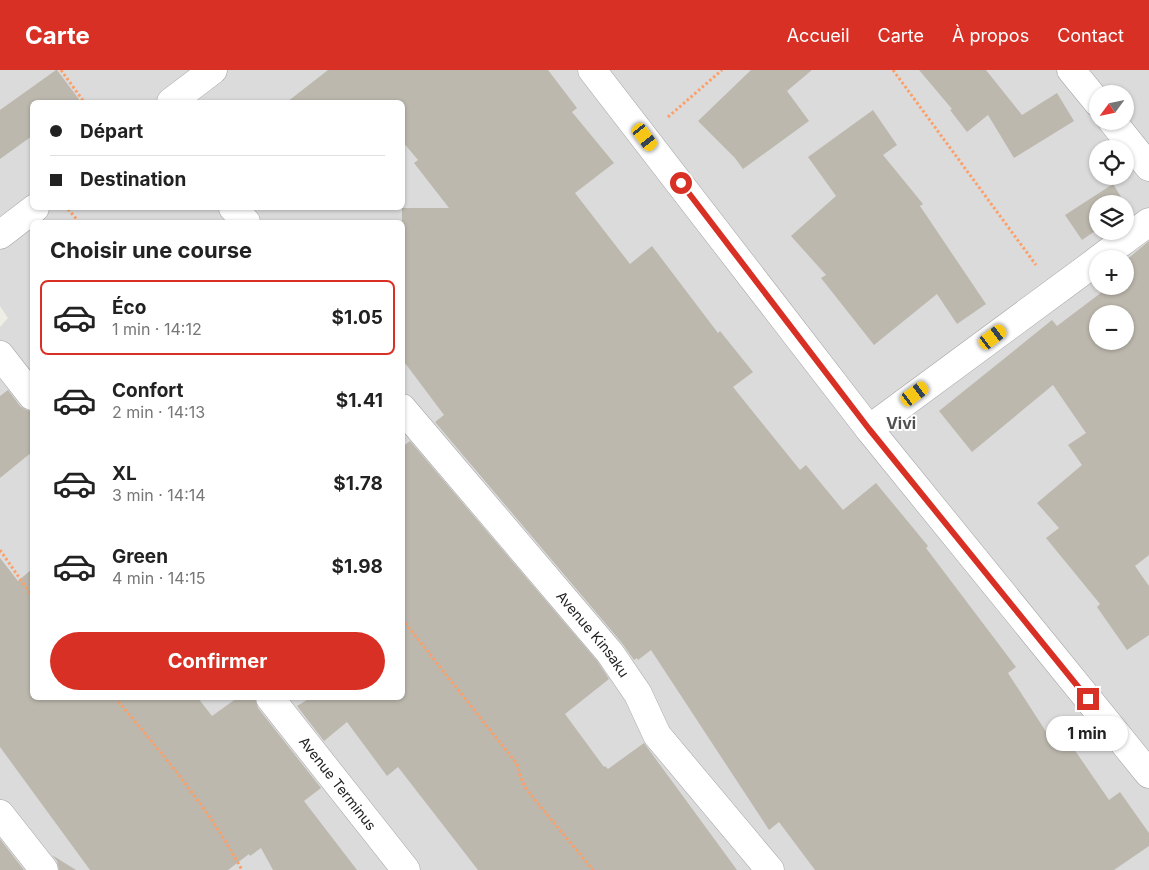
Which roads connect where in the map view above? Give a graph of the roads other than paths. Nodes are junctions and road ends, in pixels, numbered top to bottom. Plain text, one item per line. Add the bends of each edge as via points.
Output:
1 (213, 70) edge
2 (592, 70) edge
3 (1071, 70) edge
4 (1089, 92) edge
5 (174, 100) edge
6 (1119, 130) edge
7 (1149, 167) edge
8 (32, 210) edge
9 (235, 210) edge
10 (244, 220) edge
11 (1149, 222) edge
12 (0, 235) edge
13 (1110, 250) edge
14 (1089, 266) edge
15 (0, 355) edge
16 (30, 393) edge
17 (405, 412) edge
18 (869, 429) junction
19 (272, 700) edge
20 (1149, 774) edge
21 (0, 814) edge
22 (44, 870) edge
23 (406, 870) edge
24 (770, 870) edge

1 - 5 street
2 - 18 street
3 - 4 street
6 - 7 street
8 - 12 street
9 - 10 street
11 - 13 street
14 - 18 street
15 - 16 street
17 - 24 street, Avenue Kinsaku via 610,653 638,694 657,735
18 - 20 street
19 - 23 street, Avenue Terminus
21 - 22 street

